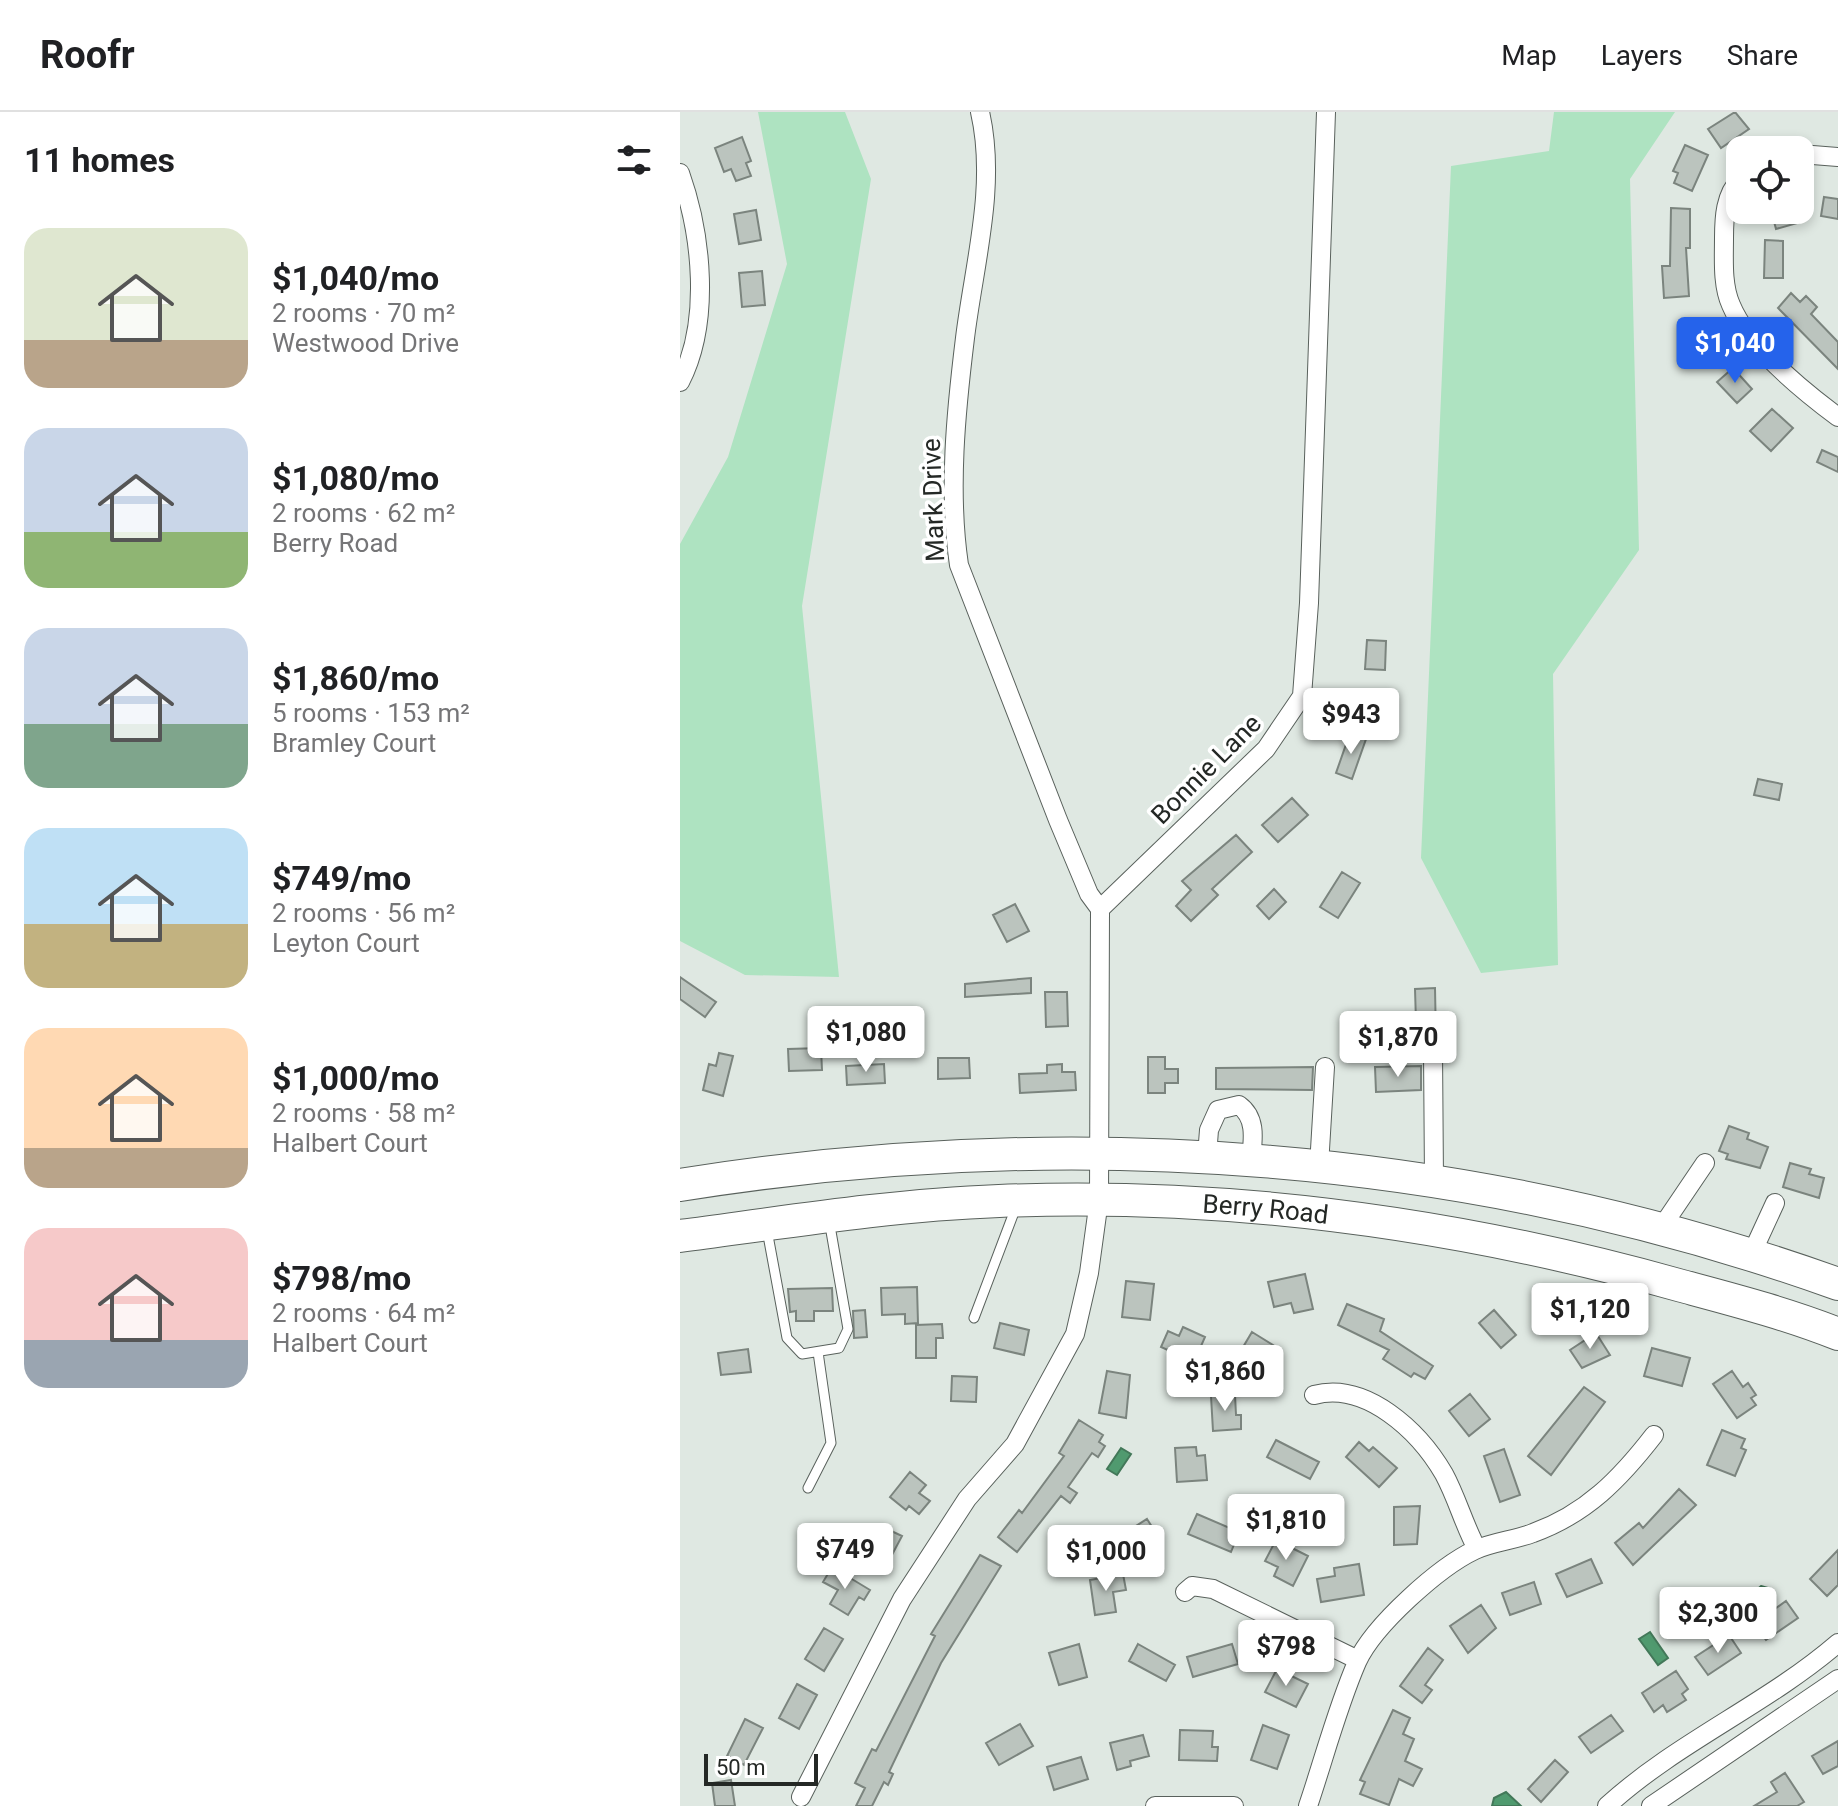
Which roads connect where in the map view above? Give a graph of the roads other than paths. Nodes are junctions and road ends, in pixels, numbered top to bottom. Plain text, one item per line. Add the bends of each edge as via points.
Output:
1 (980, 112) edge
2 (1326, 112) edge
3 (1814, 155) edge
4 (1838, 157) edge
5 (680, 173) edge
6 (1726, 210) edge
7 (680, 382) edge
8 (1838, 417) edge
9 (1100, 909) junction
10 (1433, 1050) dead end
11 (1325, 1067) dead end
12 (1099, 1152) junction
13 (1207, 1156) junction
14 (1251, 1159) junction
15 (1705, 1163) dead end
16 (1319, 1166) junction
17 (1434, 1181) junction
18 (680, 1185) edge
19 (1018, 1200) junction
20 (1099, 1200) junction
21 (1775, 1203) dead end
22 (828, 1215) junction
23 (766, 1223) junction
24 (1661, 1228) junction
25 (680, 1236) edge
26 (1752, 1253) junction
27 (1838, 1284) edge
28 (974, 1318) dead end
29 (1838, 1334) edge
30 (818, 1352) junction
31 (1314, 1395) dead end
32 (1654, 1435) dead end
33 (808, 1488) dead end
34 (1477, 1549) junction
35 (1185, 1592) dead end
36 (1838, 1643) edge
37 (1358, 1660) junction
38 (1838, 1679) edge
39 (1775, 1689) junction
40 (1789, 1712) junction
41 (801, 1797) dead end
42 (1155, 1806) edge
43 (1234, 1806) edge
44 (1308, 1806) edge
45 (1607, 1806) edge
46 (1651, 1806) edge

1 - 9 street, Mark Drive via 985,192 958,412 955,542 959,565 1058,820
2 - 9 street, Bonnie Lane via 1302,696 1266,749
3 - 4 street
5 - 7 street via 694,224 698,290 694,345
6 - 8 street via 1724,267 1730,304 1746,331 1808,395
9 - 12 street
10 - 17 street
11 - 16 street
12 - 13 highway, Berry Road
12 - 18 highway, Berry Road via 929,1156
12 - 20 street
13 - 14 highway, Berry Road
13 - 14 street via 1209,1130 1218,1110 1239,1105 1252,1123
14 - 16 highway, Berry Road
15 - 24 street
16 - 17 highway, Berry Road
17 - 24 highway, Berry Road
19 - 20 highway, Berry Road
19 - 22 highway, Berry Road
19 - 28 lane
20 - 29 highway, Berry Road via 1288,1211 1489,1238 1626,1270
20 - 41 street via 1082,1307 1062,1363 1015,1444 967,1499 922,1565
21 - 26 street
22 - 23 highway, Berry Road
22 - 30 lane via 848,1329 839,1348
23 - 25 highway, Berry Road
23 - 30 lane via 787,1338 802,1354
24 - 26 highway, Berry Road
26 - 27 highway, Berry Road
30 - 33 lane via 831,1443
31 - 34 street via 1334,1390 1381,1408 1403,1424 1443,1473
32 - 34 street via 1630,1467 1581,1510 1532,1533
34 - 37 street via 1428,1583
35 - 37 street via 1192,1586 1213,1589
36 - 39 street
37 - 44 street
38 - 40 street
39 - 40 lane
39 - 45 street via 1660,1762
40 - 46 street
42 - 43 street

